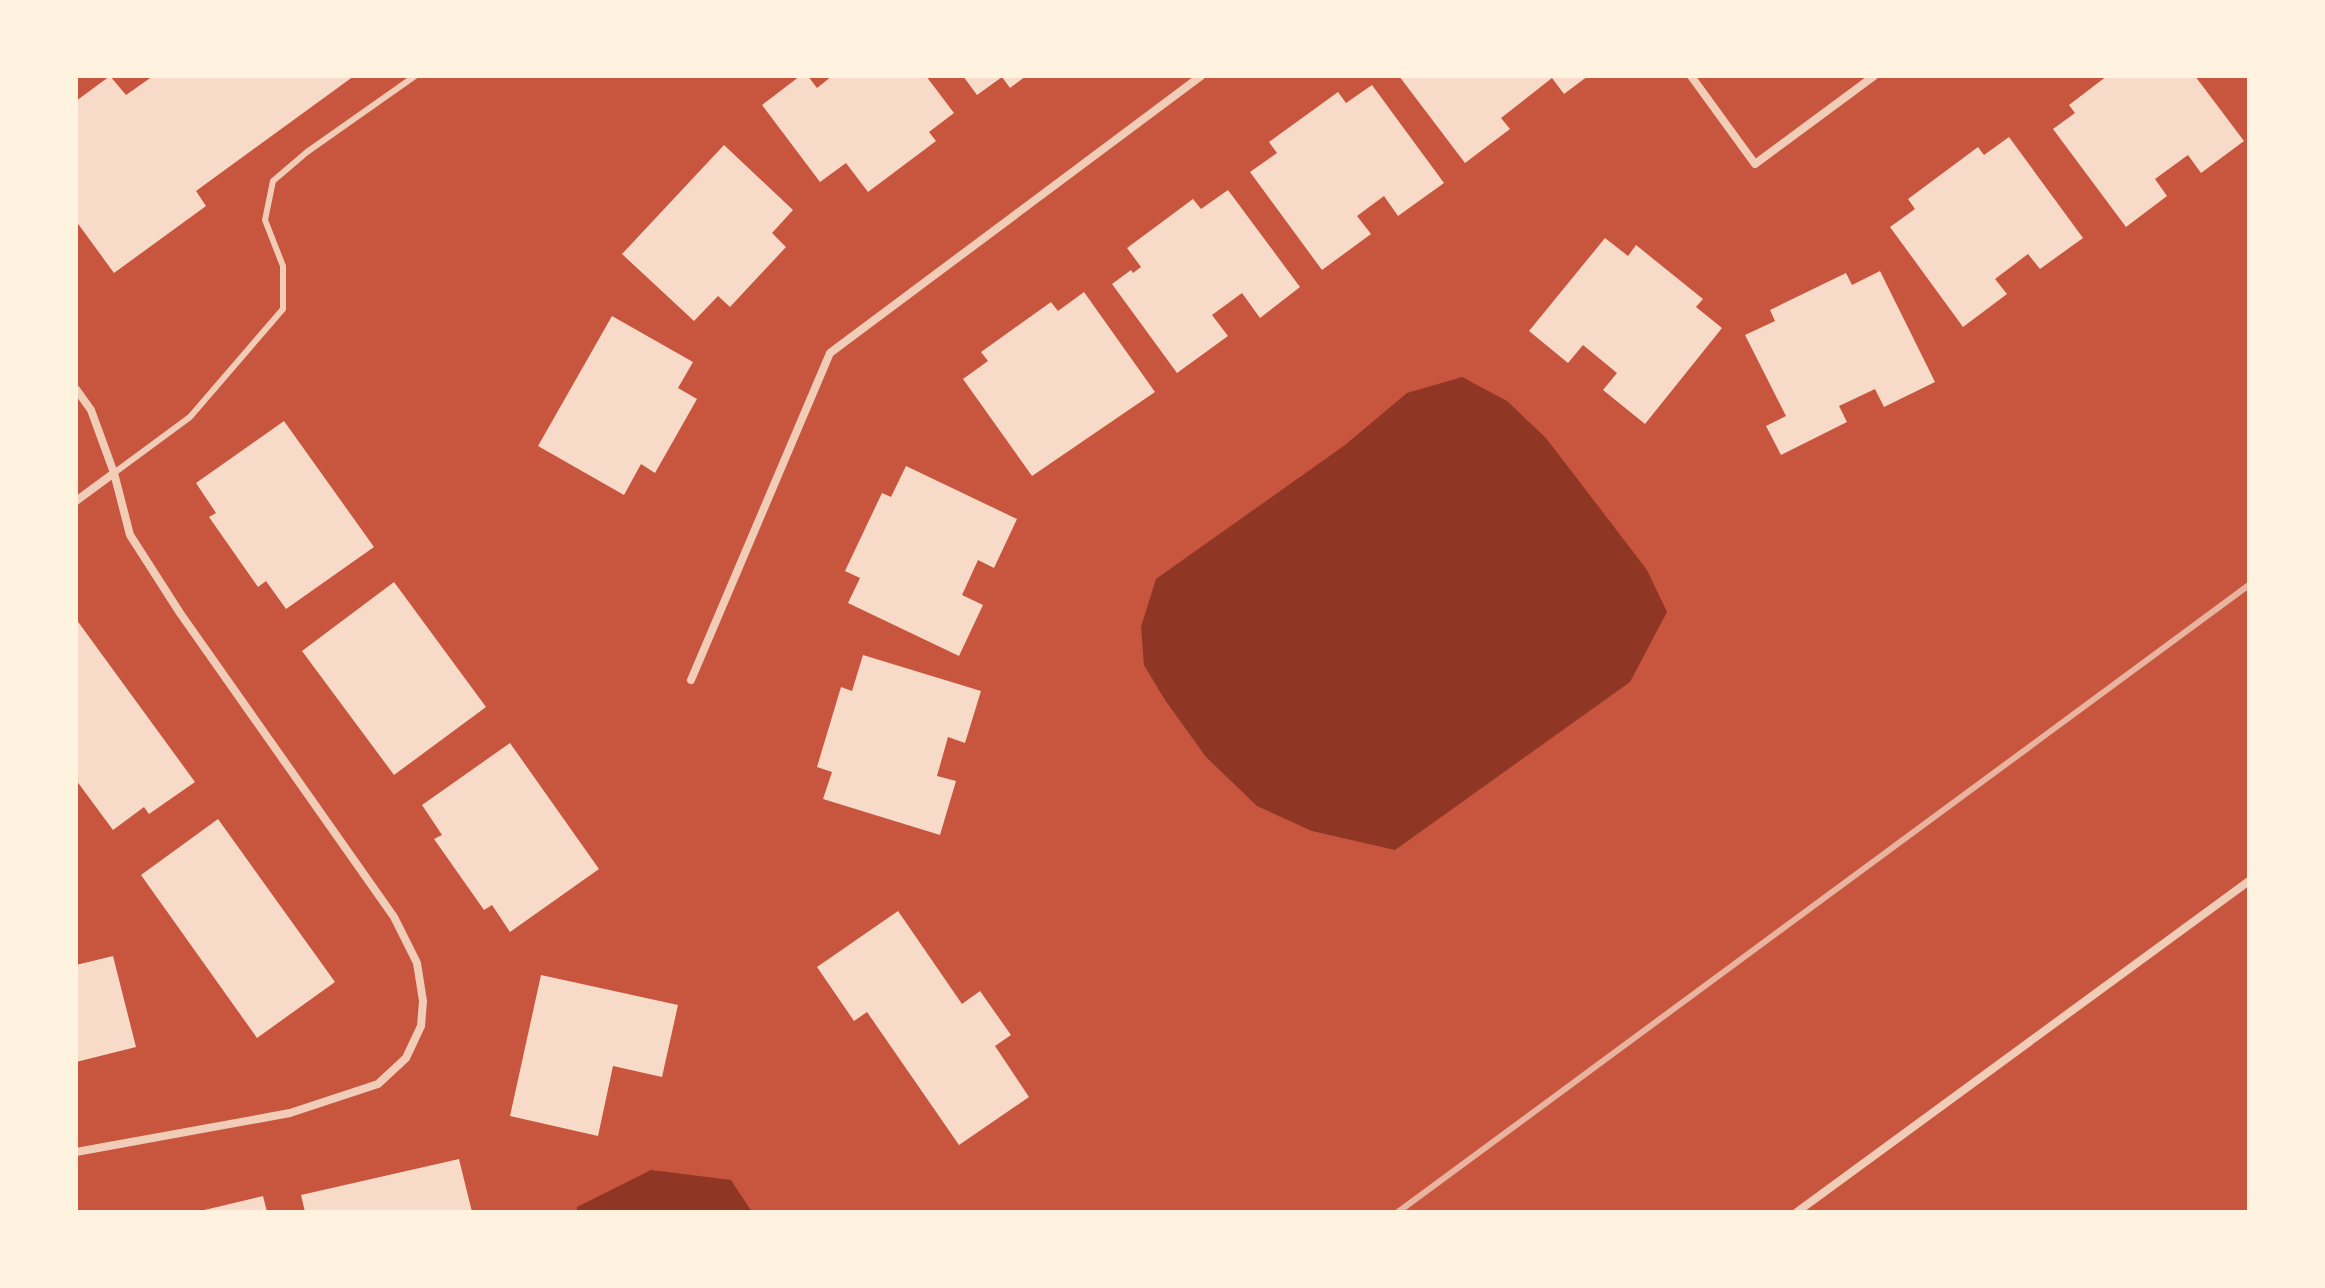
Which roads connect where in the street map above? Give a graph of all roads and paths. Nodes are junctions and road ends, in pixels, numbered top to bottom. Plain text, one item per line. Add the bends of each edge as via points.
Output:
1 (415, 76) edge
2 (1201, 76) edge
3 (1691, 76) edge
4 (1874, 76) edge
5 (76, 389) edge
6 (114, 473) junction
7 (76, 501) edge
8 (691, 680) dead end
9 (2249, 881) edge
10 (76, 1152) edge
11 (1797, 1212) edge

1 - 6 lane via 273,181 265,220 283,266 283,309 190,417
2 - 8 street via 830,353
3 - 4 street via 1755,164
5 - 6 street via 91,410
6 - 7 street
6 - 10 street via 130,535 394,917 417,963 423,1001 421,1026 406,1058 378,1084 290,1113
9 - 11 street

